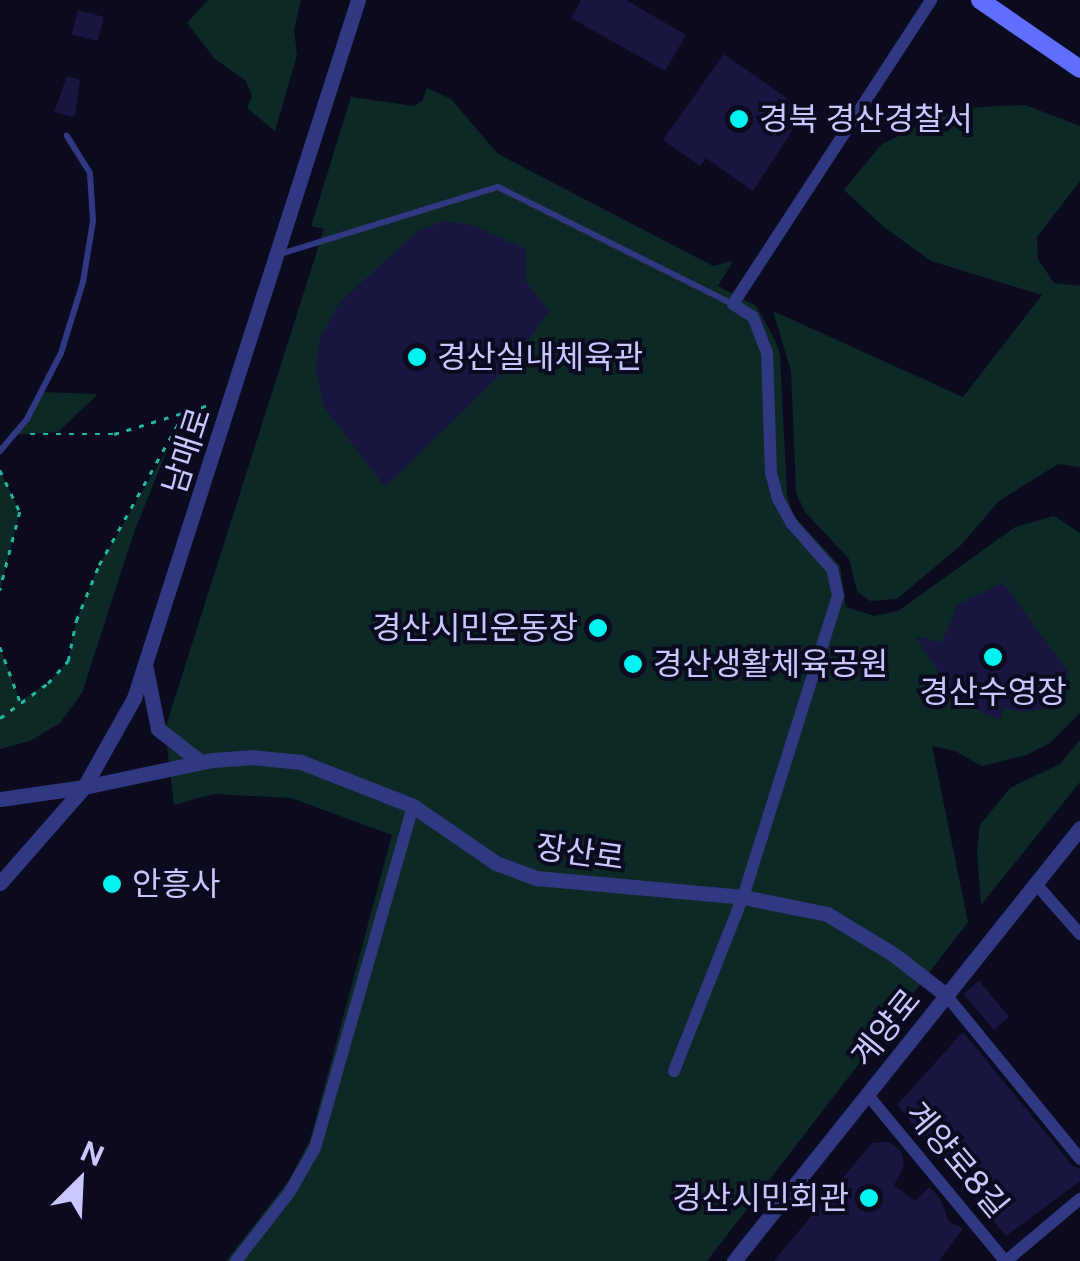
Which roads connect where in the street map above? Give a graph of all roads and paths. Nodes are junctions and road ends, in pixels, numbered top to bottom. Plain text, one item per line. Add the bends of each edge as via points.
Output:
1 (358, 0) edge
2 (931, 0) edge
3 (980, 0) edge
4 (1080, 68) edge
5 (68, 136) dead end
6 (279, 254) junction
7 (733, 304) junction
8 (233, 396) junction
9 (183, 414) junction
10 (14, 435) junction
11 (0, 450) edge
12 (0, 470) edge
13 (0, 590) edge
14 (0, 647) edge
15 (146, 668) junction
16 (20, 701) junction
17 (0, 718) edge
18 (200, 762) junction
19 (84, 788) junction
20 (0, 799) edge
21 (413, 806) junction
22 (1080, 828) edge
23 (0, 883) edge
24 (1036, 884) junction
25 (743, 897) junction
26 (1080, 934) edge
27 (946, 996) junction
28 (674, 1071) dead end
29 (868, 1094) junction
30 (1080, 1159) edge
31 (1080, 1199) edge
32 (236, 1261) edge
33 (734, 1261) edge
34 (1006, 1261) edge

1 - 6 street, 남매로
2 - 7 street
3 - 4 main road
5 - 10 lane via 90,172 94,222 84,282 61,353
6 - 7 lane via 498,187
6 - 8 street, 남매로
7 - 25 street via 752,318 767,353 771,473 778,499 832,569 838,596
8 - 9 path
8 - 15 street, 남매로
9 - 10 path via 114,434
9 - 16 path via 99,565 68,660
10 - 11 lane
12 - 13 path via 20,512
14 - 16 path
15 - 18 street via 158,729
15 - 19 street, 남매로
16 - 17 path
18 - 19 street, 장산로
18 - 21 street, 장산로 via 301,762
19 - 20 street, 장산로
19 - 23 street, 남매로
21 - 25 street, 장산로 via 496,863 536,878
21 - 32 street via 315,1148
22 - 24 street, 계양로
24 - 26 street
24 - 27 street, 계양로
25 - 27 street, 장산로 via 827,914
25 - 28 street
27 - 29 street, 계양로
27 - 30 street, 장산로
29 - 33 street, 계양로
29 - 34 street, 계양로8길
31 - 34 street

